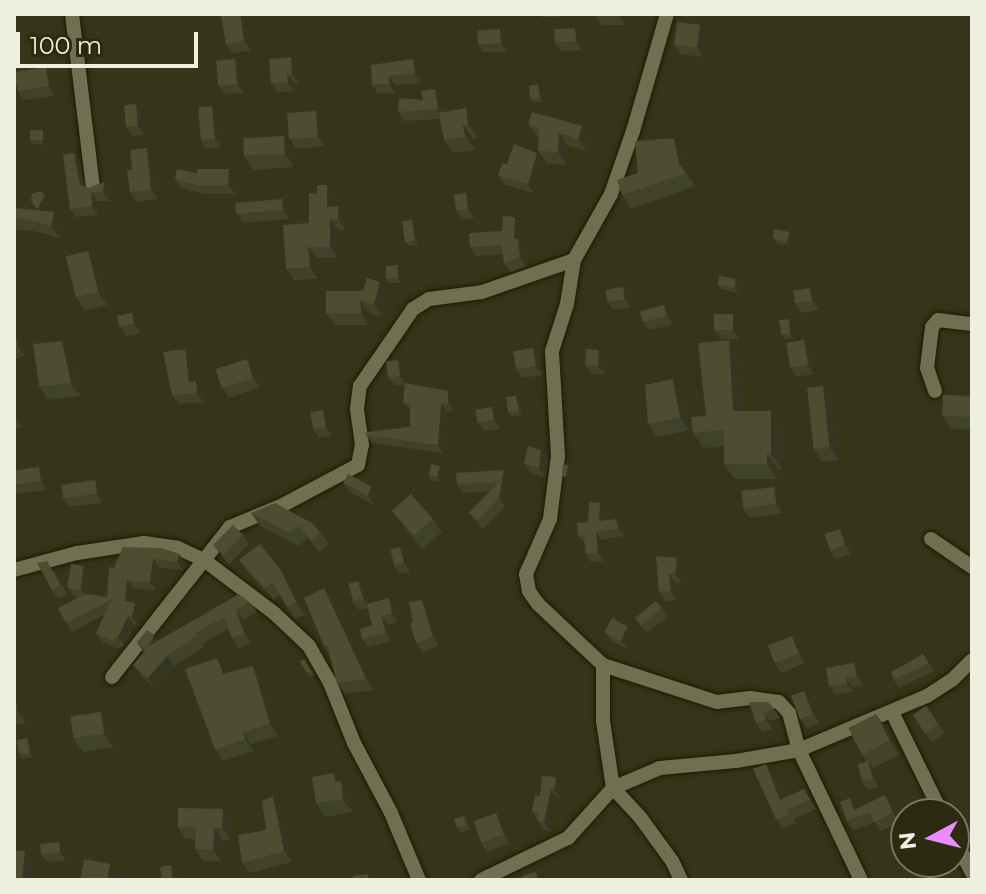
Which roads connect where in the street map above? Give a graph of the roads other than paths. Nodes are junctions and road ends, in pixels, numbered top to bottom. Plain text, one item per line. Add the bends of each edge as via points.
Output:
1 (72, 14) edge
2 (667, 14) edge
3 (93, 187) edge
4 (574, 260) junction
5 (972, 324) edge
6 (935, 391) dead end
7 (931, 539) dead end
8 (204, 560) junction
9 (972, 567) edge
10 (14, 570) edge
11 (972, 660) edge
12 (603, 665) junction
13 (112, 677) dead end
14 (893, 714) junction
15 (799, 750) junction
16 (613, 788) junction
17 (934, 798) edge
18 (419, 880) edge
19 (481, 880) edge
20 (681, 880) edge
21 (861, 880) edge

1 - 3 street
2 - 4 street via 611,194
4 - 8 street via 482,292 429,299 413,309 360,386 358,465 230,527
4 - 12 street via 552,351 558,456 550,519 526,574 538,604
5 - 6 street via 938,320 932,327 927,368
7 - 9 street
8 - 10 street via 178,548 144,543
8 - 13 street
8 - 18 street via 309,646
11 - 14 street via 952,680
12 - 15 street via 717,702 779,702 789,713
12 - 16 street via 603,721
14 - 15 street
14 - 17 street
15 - 16 street via 660,768
15 - 21 street
16 - 19 street via 568,838
16 - 20 street via 640,817

